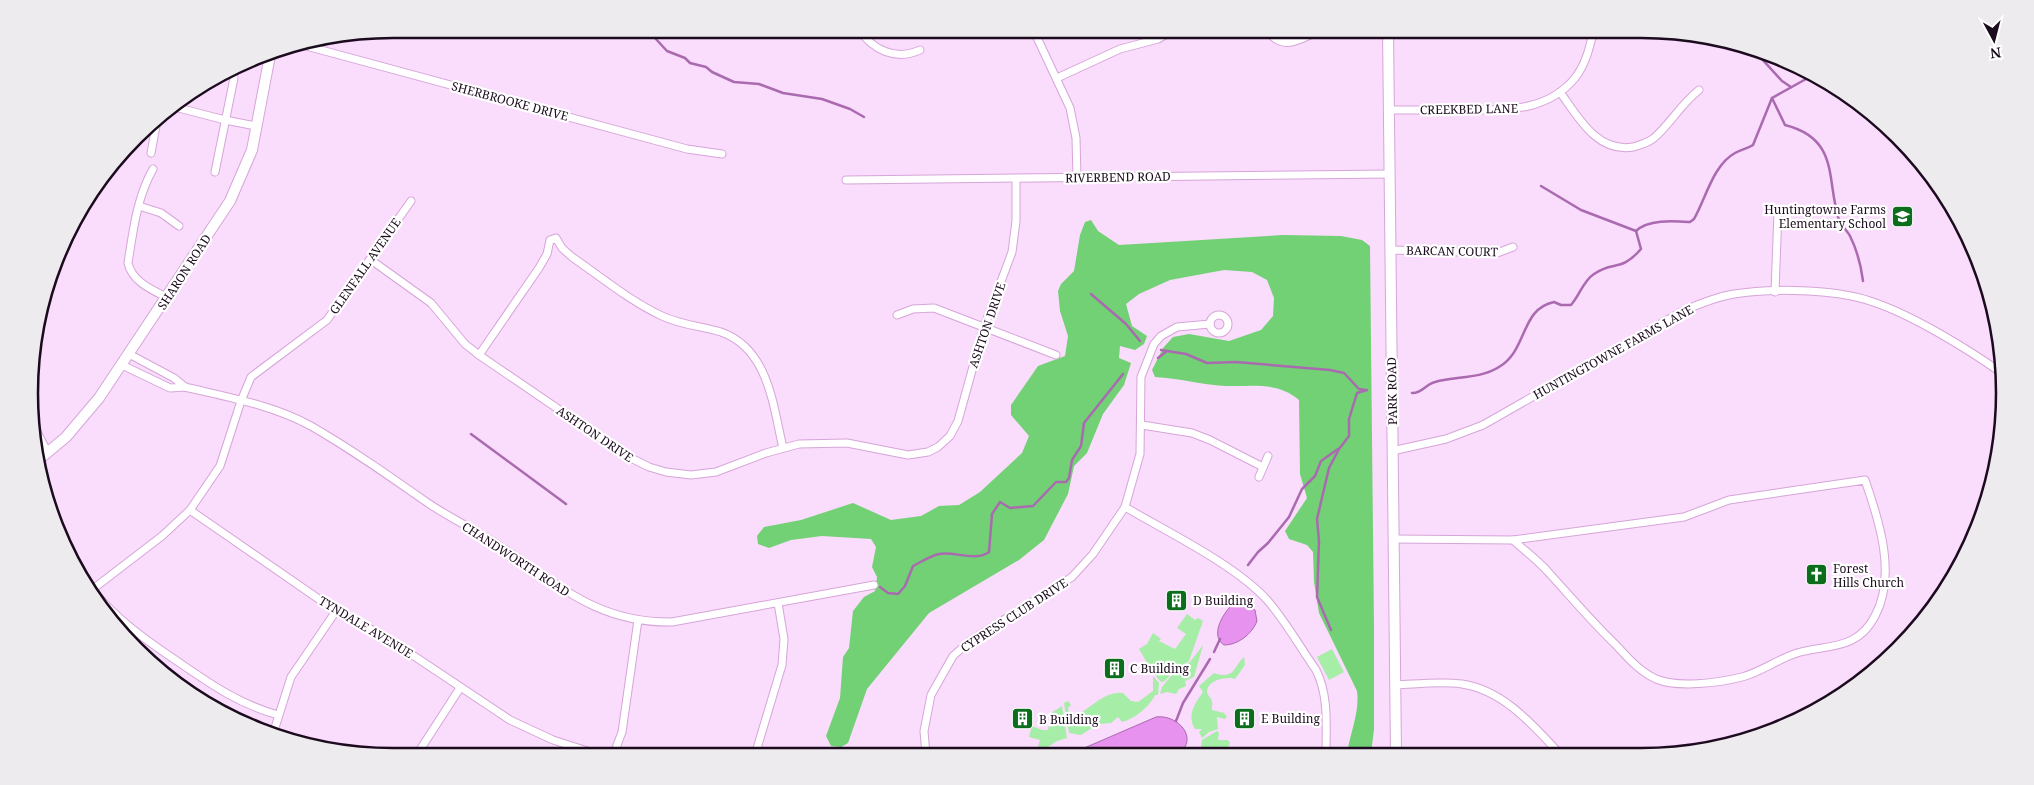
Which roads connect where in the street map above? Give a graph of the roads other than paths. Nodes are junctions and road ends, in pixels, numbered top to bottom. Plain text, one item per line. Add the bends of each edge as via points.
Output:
1 (867, 38) edge
2 (1037, 38) edge
3 (1160, 38) edge
4 (1274, 38) edge
5 (1302, 38) edge
6 (1388, 38) edge
7 (1591, 38) edge
8 (311, 47) edge
9 (920, 50) dead end
10 (269, 60) edge
11 (234, 78) dead end
12 (1057, 78) junction
13 (1699, 90) dead end
14 (1560, 92) junction
15 (180, 108) edge
16 (1390, 110) junction
17 (225, 120) junction
18 (256, 126) junction
19 (156, 128) edge
20 (151, 153) dead end
21 (722, 154) dead end
22 (153, 169) dead end
23 (215, 172) dead end
24 (1390, 174) junction
25 (1077, 178) junction
26 (1016, 179) junction
27 (846, 180) dead end
28 (411, 201) dead end
29 (139, 206) junction
30 (1778, 212) dead end
31 (179, 226) dead end
32 (1513, 247) dead end
33 (1390, 250) junction
34 (371, 260) junction
35 (1776, 292) junction
36 (166, 297) junction
37 (897, 315) dead end
38 (1210, 324) dead end
39 (984, 327) junction
40 (130, 354) junction
41 (479, 355) junction
42 (1056, 355) dead end
43 (122, 365) junction
44 (1996, 370) edge
45 (185, 387) junction
46 (241, 401) junction
47 (1142, 425) junction
48 (41, 440) edge
49 (783, 448) junction
50 (1392, 451) junction
51 (48, 453) junction
52 (1268, 456) dead end
53 (43, 457) edge
54 (1263, 467) junction
55 (1259, 477) dead end
56 (1125, 507) junction
57 (190, 510) junction
58 (1394, 539) junction
59 (1513, 540) junction
60 (874, 585) dead end
61 (95, 587) edge
62 (778, 603) junction
63 (336, 611) junction
64 (118, 618) edge
65 (638, 620) junction
66 (1396, 685) junction
67 (460, 688) junction
68 (278, 715) junction
69 (275, 728) edge
70 (421, 748) edge
71 (578, 748) edge
72 (616, 748) edge
73 (757, 748) edge
74 (925, 748) edge
75 (1326, 748) edge
76 (1396, 748) edge
77 (1553, 748) edge

1 - 9 street via 890,54 906,55
2 - 12 street
3 - 12 street via 1120,48
4 - 5 street via 1290,43
6 - 16 main road, PARK ROAD
7 - 14 street, CREEKBED LANE via 1584,62 1574,79
8 - 21 street, SHERBROOKE DRIVE via 688,149
10 - 18 main road, SHARON ROAD
11 - 17 street
12 - 25 street via 1074,122
13 - 14 street via 1684,101 1652,140 1628,147 1608,144 1596,137
14 - 16 street, CREEKBED LANE via 1541,103 1513,109
15 - 17 street
16 - 24 main road, PARK ROAD
17 - 18 street
17 - 23 street
18 - 36 main road, SHARON ROAD via 248,162 234,193
19 - 20 street
22 - 29 street
24 - 25 street, RIVERBEND ROAD
24 - 33 main road, PARK ROAD
25 - 26 street, RIVERBEND ROAD
26 - 27 street, RIVERBEND ROAD
26 - 39 street, ASHTON DRIVE via 1012,252
28 - 34 street, GLENFALL AVENUE
29 - 31 street via 161,213
29 - 36 street via 128,263 130,271 147,288
30 - 35 street
32 - 33 street, BARCAN COURT via 1497,253
33 - 50 main road, PARK ROAD
34 - 41 street, ASHTON DRIVE via 431,302 460,338
34 - 46 street, GLENFALL AVENUE via 327,320 258,370 248,383
35 - 44 street, HUNTINGTOWNE FARMS LANE via 1840,294 1889,308
35 - 50 street, HUNTINGTOWNE FARMS LANE via 1734,294 1696,305 1483,425 1446,439
36 - 40 main road, SHARON ROAD
37 - 39 street via 913,309 934,308
38 - 47 street, CYPRESS CLUB DRIVE via 1177,327 1154,344 1139,388
39 - 42 street
39 - 49 street, ASHTON DRIVE via 958,421 950,436 938,447 908,455 840,442
40 - 43 main road, SHARON ROAD
40 - 45 street, CHANDWORTH ROAD
41 - 49 street, ASHTON DRIVE via 649,467 678,474 710,473
41 - 49 street via 539,268 550,240 556,238 572,257 650,310 677,322 722,332 742,344 764,373
43 - 45 street, CHANDWORTH ROAD via 170,388
43 - 51 main road, SHARON ROAD via 86,415
45 - 46 street, CHANDWORTH ROAD
46 - 57 street, GLENFALL AVENUE via 220,466
46 - 65 street, CHANDWORTH ROAD via 281,412 312,426 575,597 600,610
47 - 54 street via 1192,433
47 - 56 street, CYPRESS CLUB DRIVE via 1140,454
48 - 51 street
50 - 58 main road, PARK ROAD
51 - 53 main road, SHARON ROAD
52 - 54 street
54 - 55 street
56 - 74 street, CYPRESS CLUB DRIVE via 1093,554 1072,577 970,641 953,656 929,705 924,731
56 - 75 street via 1221,564 1267,600 1322,681
57 - 61 street, GLENFALL AVENUE via 162,536
57 - 63 street, TYNDALE AVENUE
58 - 59 street
58 - 66 main road, PARK ROAD
59 - 59 street via 1548,572 1577,607 1640,670 1672,684 1742,676 1798,653 1840,646 1868,628 1883,593 1884,555 1877,514 1865,480 1729,500 1684,517
60 - 62 street, CHANDWORTH ROAD
62 - 65 street, CHANDWORTH ROAD via 682,621
62 - 73 street via 784,639 782,665
63 - 67 street, TYNDALE AVENUE via 384,636
63 - 68 street via 291,677
64 - 68 street via 222,693 253,708
65 - 72 street via 622,732
66 - 76 main road, PARK ROAD
66 - 77 street via 1464,684 1482,690 1517,711
67 - 70 street
67 - 71 street, TYNDALE AVENUE via 523,727
68 - 69 street

